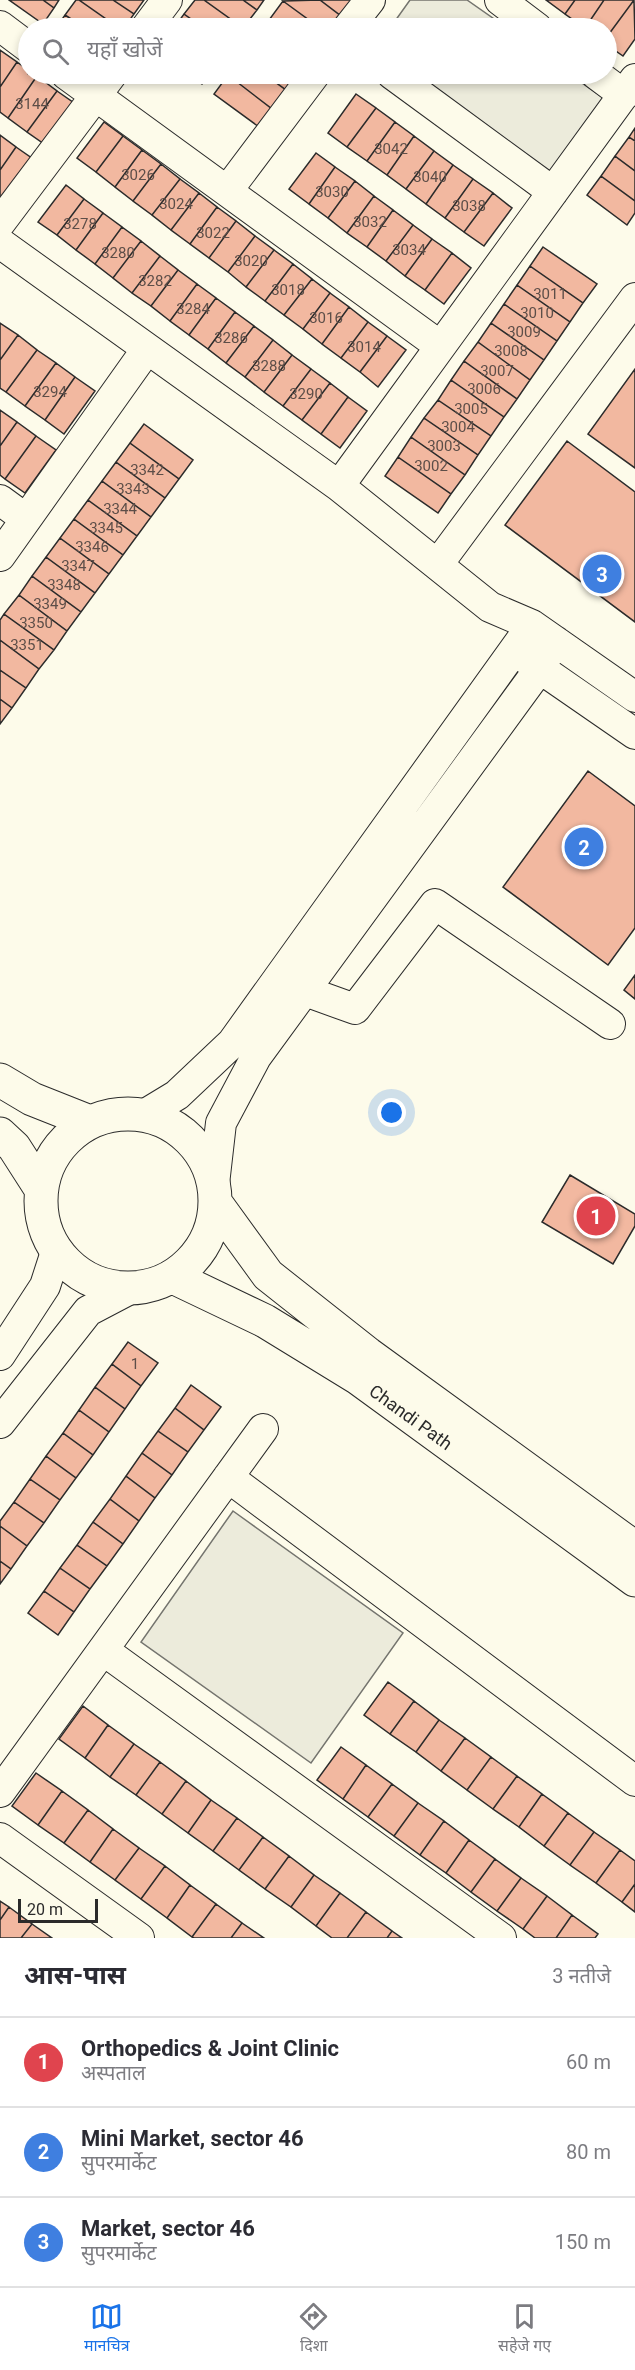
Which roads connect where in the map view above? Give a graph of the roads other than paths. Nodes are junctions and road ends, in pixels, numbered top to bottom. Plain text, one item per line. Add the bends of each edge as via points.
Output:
1 (167, 0) edge
2 (370, 0) edge
3 (500, 0) edge
4 (154, 18) edge
5 (356, 18) edge
6 (524, 18) edge
7 (0, 26) edge
8 (18, 39) edge
9 (307, 84) edge
10 (406, 84) edge
11 (104, 85) edge
12 (630, 87) edge
13 (227, 191) junction
14 (553, 192) junction
15 (0, 223) edge
16 (0, 243) edge
17 (635, 298) edge
18 (440, 346) junction
19 (147, 349) junction
20 (339, 486) junction
21 (0, 500) edge
22 (26, 519) junction
23 (0, 556) edge
24 (438, 564) junction
25 (490, 607) junction
26 (544, 633) junction
27 (514, 650) junction
28 (540, 668) junction
29 (635, 697) edge
30 (635, 734) edge
31 (304, 991) junction
32 (610, 1024) dead end
33 (0, 1080) edge
34 (144, 1115) junction
35 (90, 1122) junction
36 (0, 1134) edge
37 (41, 1189) junction
38 (214, 1193) junction
39 (56, 1252) junction
40 (173, 1277) junction
41 (128, 1290) junction
42 (9, 1320) edge
43 (0, 1355) edge
44 (0, 1423) edge
45 (262, 1429) dead end
46 (228, 1477) junction
47 (635, 1548) edge
48 (635, 1580) edge
49 (103, 1650) junction
50 (635, 1781) edge
51 (0, 1792) edge
52 (0, 1838) edge
53 (139, 1938) edge
54 (501, 1938) edge

1 - 4 street
2 - 5 street
3 - 6 street
7 - 8 street
9 - 13 street
10 - 14 street
11 - 13 street
11 - 15 street
12 - 14 street
13 - 18 street
14 - 18 street
16 - 19 street
17 - 24 street
18 - 20 street
19 - 20 street
19 - 22 street
20 - 24 street
21 - 22 street
22 - 23 street
24 - 25 street
25 - 26 street
25 - 27 street
26 - 27 street
26 - 28 street
26 - 29 street
27 - 28 street
27 - 34 street via 232,1043 177,1095
28 - 30 street
28 - 31 street
31 - 32 street via 355,1009 435,904
31 - 38 street via 256,1057 221,1123
33 - 35 main road via 32,1099
34 - 35 main road via 110,1115
34 - 38 main road via 176,1128 201,1153
35 - 37 main road via 54,1153
36 - 37 main road via 15,1147
37 - 39 main road via 42,1219
38 - 40 main road via 213,1222 201,1250
38 - 47 main road, Chandi Path via 268,1275 368,1354
39 - 41 main road via 79,1275 107,1287
39 - 42 street via 45,1286
40 - 41 main road
40 - 48 main road, Chandi Path via 265,1321 358,1378
41 - 44 street via 88,1311
42 - 43 street
45 - 46 street
46 - 49 street
46 - 50 street
49 - 51 street
49 - 54 street
52 - 53 street

